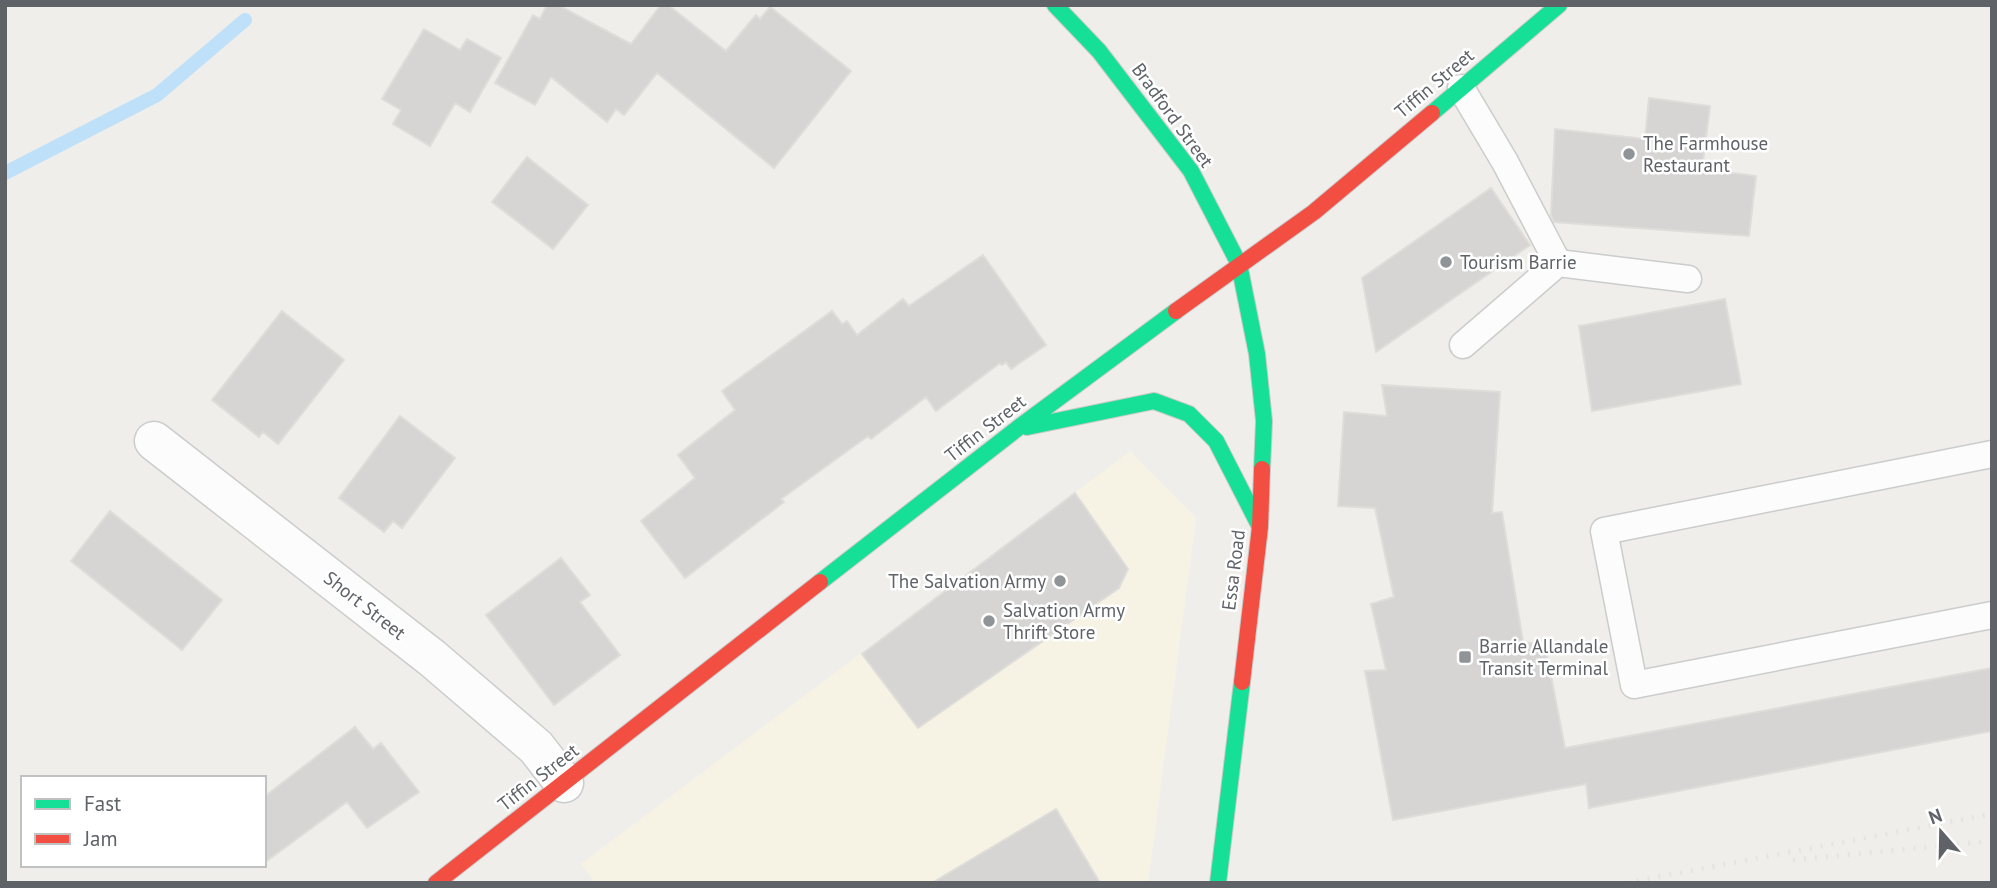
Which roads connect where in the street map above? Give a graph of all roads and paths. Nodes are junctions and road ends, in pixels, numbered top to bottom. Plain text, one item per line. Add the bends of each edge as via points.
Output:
1 (1055, 5) edge
2 (1559, 5) edge
3 (1461, 88) junction
4 (1558, 263) junction
5 (1239, 264) junction
6 (1688, 279) dead end
7 (1463, 345) dead end
8 (1018, 428) junction
9 (154, 441) dead end
10 (1992, 454) edge
11 (1260, 527) junction
12 (1992, 615) edge
13 (564, 783) junction
14 (436, 883) edge
15 (1218, 883) edge

1 - 5 street, Bradford Street via 1157,123 1191,171
2 - 3 street, Tiffin Street
3 - 4 lane
3 - 5 street, Tiffin Street via 1314,212
4 - 6 lane
4 - 7 lane
5 - 8 street, Tiffin Street
5 - 11 street, Essa Road via 1257,354 1264,421
8 - 11 street via 1154,401 1189,414 1216,441
8 - 13 street, Tiffin Street
9 - 13 street, Short Street via 432,658 536,747
10 - 12 lane via 1604,531 1634,685
11 - 15 street, Essa Road
13 - 14 street, Tiffin Street

